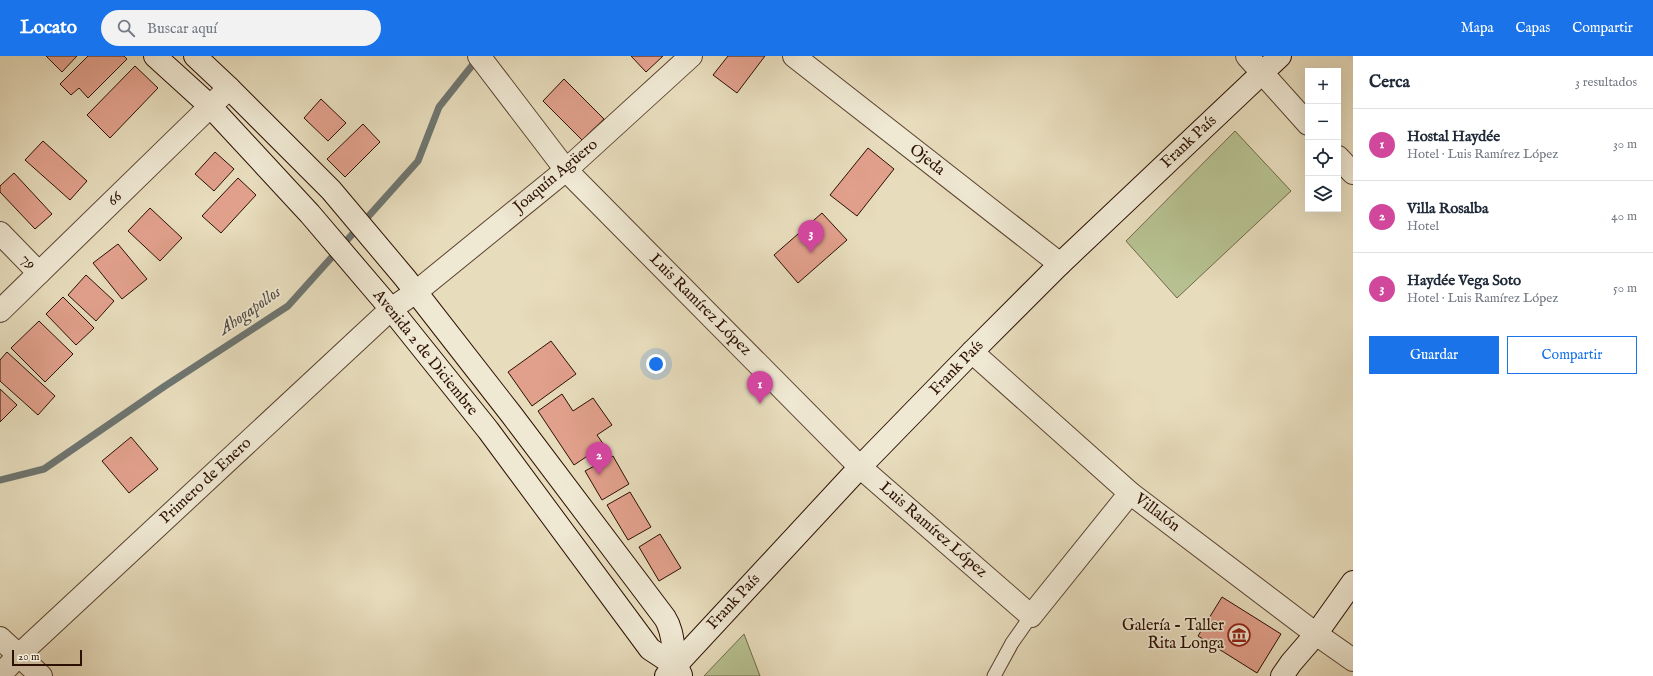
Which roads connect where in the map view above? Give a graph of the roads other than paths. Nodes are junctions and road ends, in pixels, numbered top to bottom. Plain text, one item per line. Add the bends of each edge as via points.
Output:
1 (155, 56) edge
2 (195, 56) edge
3 (691, 56) edge
4 (794, 56) edge
5 (1247, 56) edge
6 (1280, 56) edge
7 (483, 61) edge
8 (1262, 73) junction
9 (229, 88) junction
10 (210, 106) junction
11 (1305, 121) edge
12 (1341, 160) edge
13 (566, 170) junction
14 (1353, 173) edge
15 (0, 233) edge
16 (1060, 264) junction
17 (39, 273) junction
18 (411, 285) junction
19 (386, 304) junction
20 (0, 311) edge
21 (972, 352) junction
22 (860, 467) junction
23 (1130, 493) junction
24 (1353, 582) edge
25 (1031, 616) junction
26 (670, 625) junction
27 (1316, 634) junction
28 (703, 635) junction
29 (0, 638) edge
30 (650, 649) junction
31 (19, 655) junction
32 (1353, 660) edge
33 (674, 673) edge
34 (0, 675) edge
35 (41, 676) edge
36 (654, 676) edge
37 (994, 676) edge
38 (1282, 676) edge

1 - 10 street, Avenida 2 de Diciembre
2 - 9 street, Avenida 2 de Diciembre
3 - 13 street, Joaquín Agüero
4 - 16 street, Ojeda
5 - 8 street
6 - 8 street, Frank País
7 - 13 street, Luis Ramírez López
8 - 11 street
8 - 16 street, Frank País
9 - 10 street, 66
9 - 18 street, Avenida 2 de Diciembre via 331,190
10 - 17 street, 66
10 - 19 street, Avenida 2 de Diciembre via 310,214
12 - 14 street
13 - 18 street, Joaquín Agüero
13 - 22 street, Luis Ramírez López
15 - 17 street, 79
16 - 21 street, Frank País
17 - 20 street, 66
18 - 19 street, Primero de Enero
18 - 26 street, Avenida 2 de Diciembre
19 - 30 street, Avenida 2 de Diciembre via 488,430
19 - 31 street, Primero de Enero
21 - 22 street, Frank País
21 - 23 street, Villalón
22 - 25 street, Luis Ramírez López
22 - 28 street, Frank País
23 - 25 street
23 - 27 street, Villalón
24 - 27 street
25 - 37 lane via 1012,643
26 - 28 street via 686,634
26 - 33 street, Avenida 2 de Diciembre
27 - 32 street, Villalón
27 - 38 street
28 - 33 street, Frank País
29 - 31 street
30 - 33 street, Avenida 2 de Diciembre
30 - 36 street via 656,670
31 - 34 street, Primero de Enero
31 - 35 street

